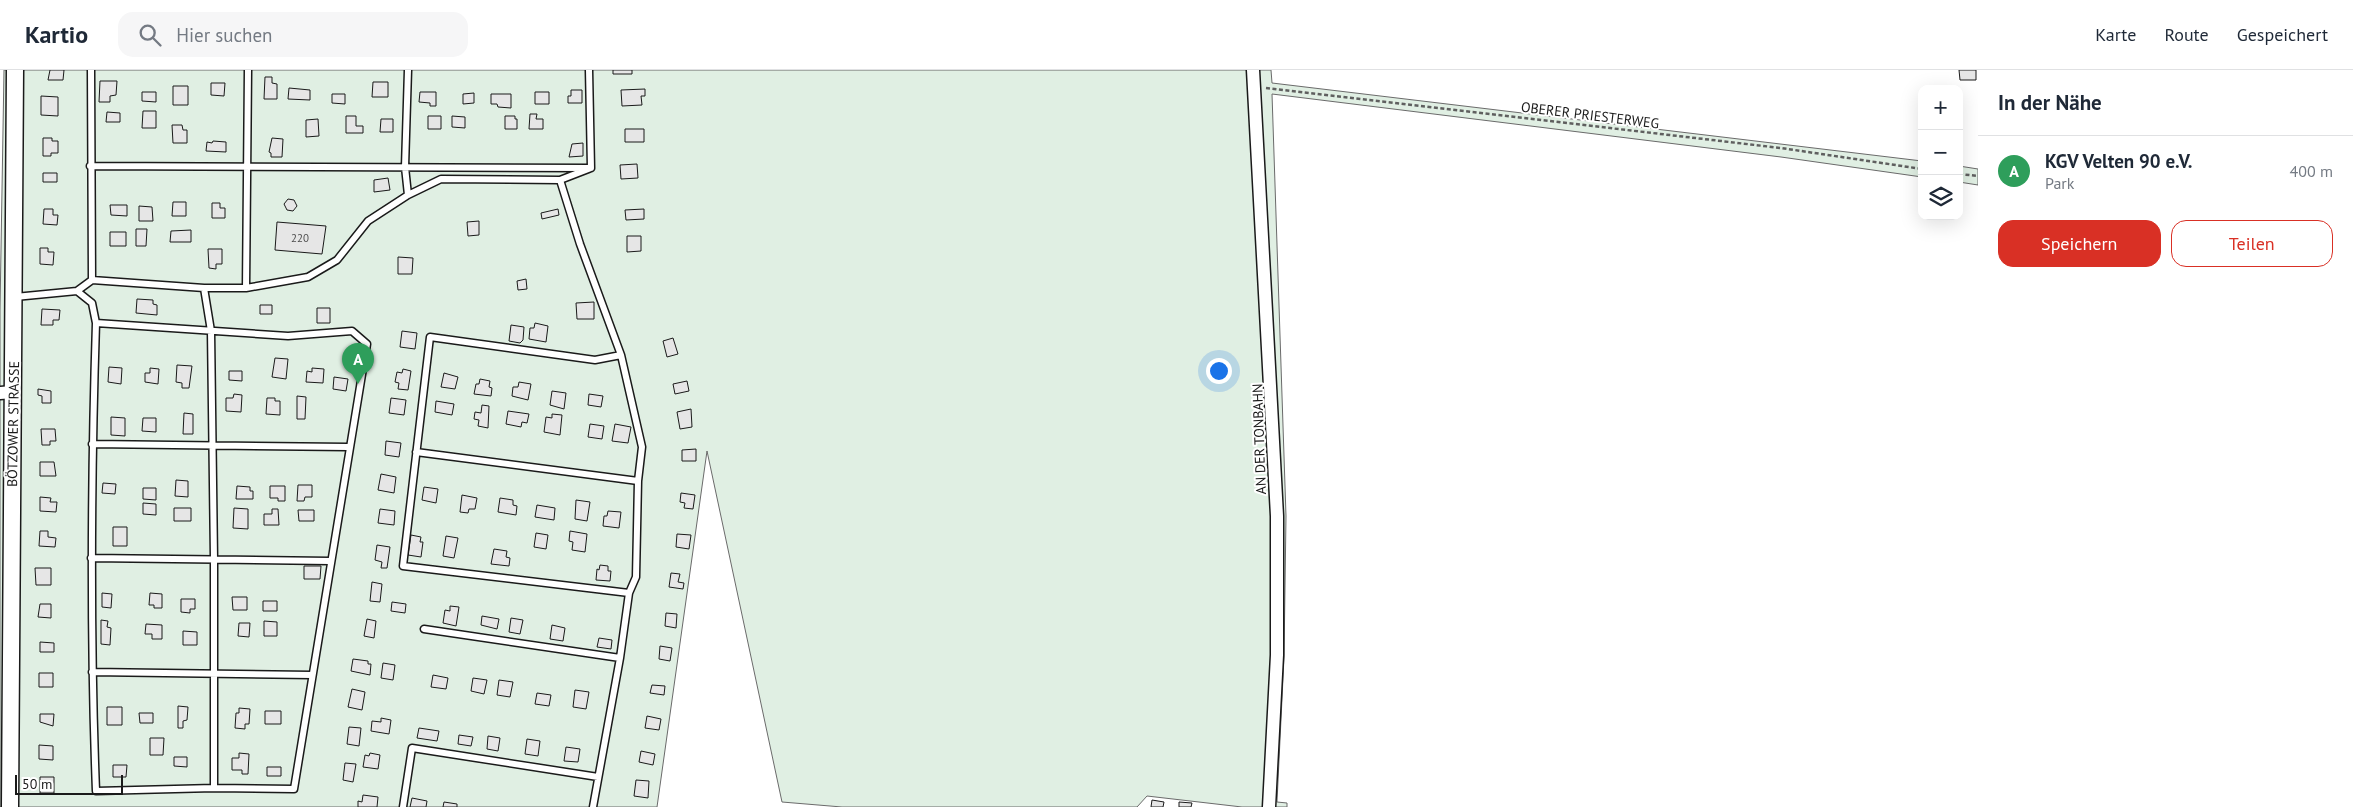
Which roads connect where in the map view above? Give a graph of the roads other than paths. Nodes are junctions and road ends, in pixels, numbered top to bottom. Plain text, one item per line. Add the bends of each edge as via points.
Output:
1 (15, 70) edge
2 (91, 70) edge
3 (248, 70) edge
4 (408, 70) edge
5 (589, 70) edge
6 (1253, 70) edge
7 (90, 166) junction
8 (405, 167) junction
9 (248, 168) junction
10 (591, 168) junction
11 (560, 180) junction
12 (408, 195) junction
13 (92, 280) junction
14 (204, 288) junction
15 (246, 288) junction
16 (77, 291) junction
17 (15, 297) junction
18 (96, 323) junction
19 (211, 331) junction
20 (621, 355) junction
21 (7, 393) edge
22 (92, 444) junction
23 (213, 445) junction
24 (348, 447) junction
25 (416, 452) junction
26 (638, 480) junction
27 (91, 558) junction
28 (214, 559) junction
29 (330, 561) junction
30 (629, 593) junction
31 (424, 629) dead end
32 (620, 658) junction
33 (92, 672) junction
34 (212, 673) junction
35 (312, 675) junction
36 (598, 776) junction
37 (214, 788) junction
38 (10, 807) edge
39 (403, 807) edge
40 (593, 807) edge
41 (1269, 807) edge

1 - 17 street, BÖTZOWER STRASSE
2 - 7 lane
3 - 9 lane
4 - 8 lane
5 - 10 lane
6 - 41 street, AN DER TONBAHN via 1277,516 1277,656
7 - 9 lane
7 - 13 lane
8 - 9 lane
8 - 10 lane
8 - 12 lane
9 - 15 lane
10 - 11 lane
11 - 12 lane via 441,179
11 - 20 lane
12 - 15 lane via 368,221 337,260 308,277
13 - 14 lane
13 - 16 lane
14 - 15 lane
14 - 19 lane
16 - 17 lane
16 - 18 lane via 92,302
17 - 21 street, BÖTZOWER STRASSE
18 - 19 lane
18 - 22 lane
19 - 23 lane
19 - 24 lane via 288,336 352,331 367,344
20 - 25 lane via 595,360 430,337
20 - 26 lane via 642,447
21 - 38 street, BÖTZOWER STRASSE
22 - 23 lane
22 - 27 lane
23 - 24 lane
23 - 28 lane
24 - 29 lane
25 - 26 lane
25 - 30 lane via 403,566
26 - 30 lane via 636,577
27 - 28 lane
27 - 33 lane
28 - 29 lane
28 - 34 lane
29 - 35 lane
30 - 32 lane
31 - 32 lane
32 - 36 lane
33 - 34 lane
33 - 37 lane via 96,792
34 - 35 lane
34 - 37 lane
35 - 37 lane via 294,789
36 - 39 lane via 412,748
36 - 40 lane

